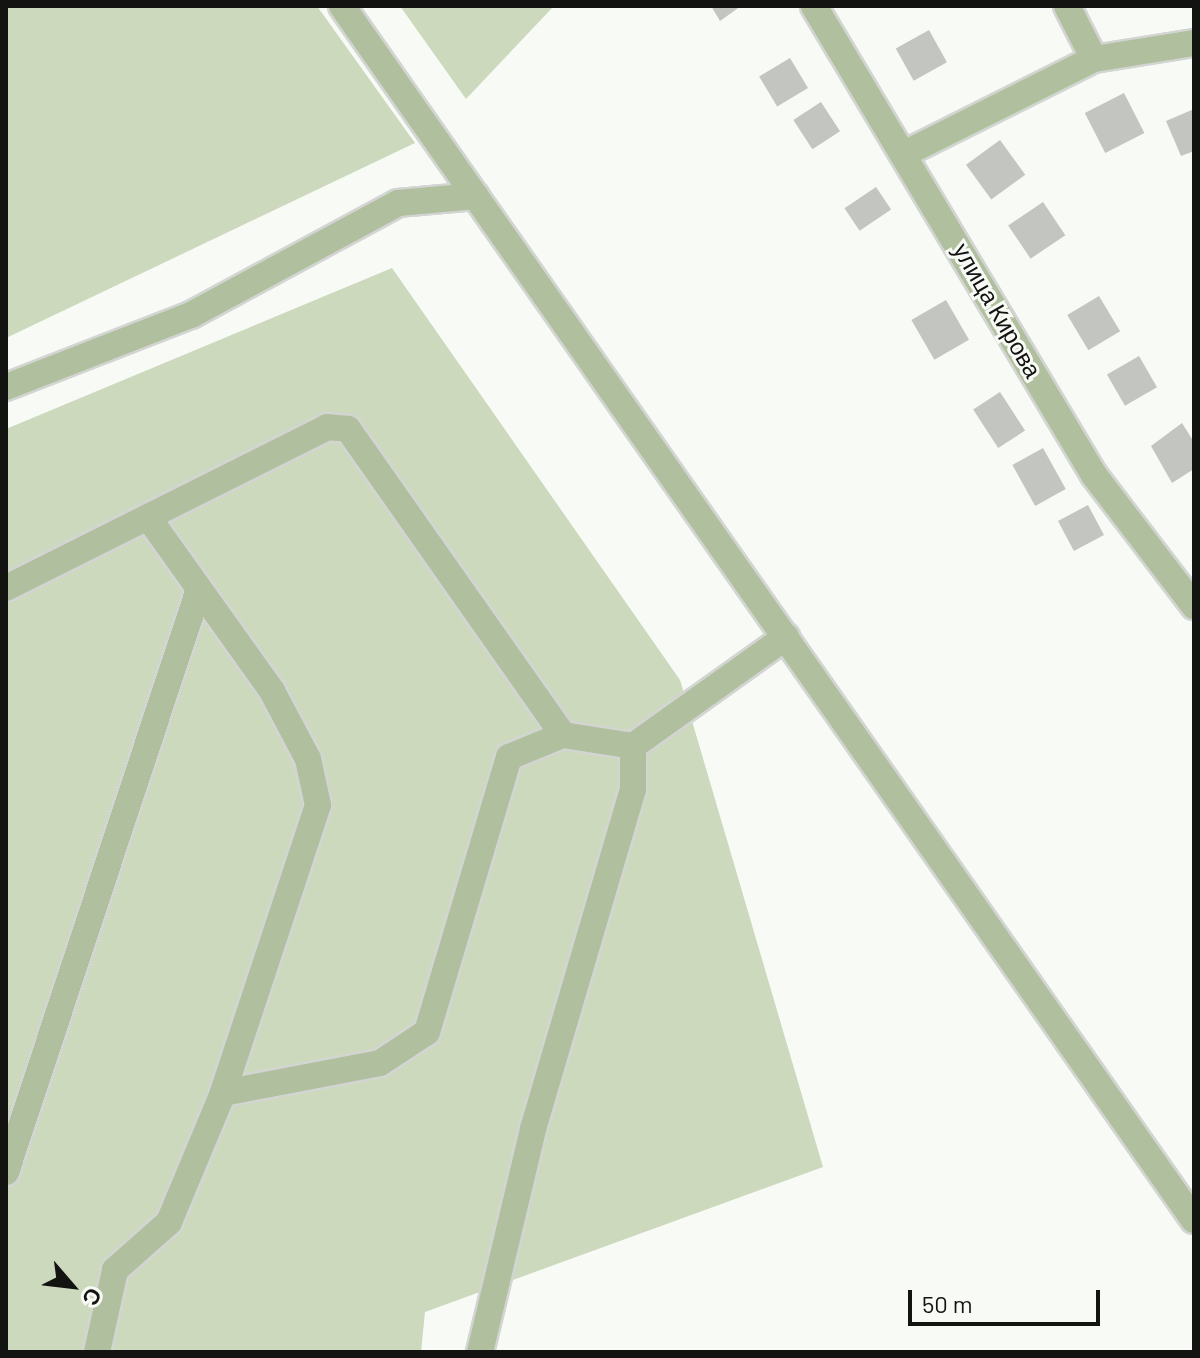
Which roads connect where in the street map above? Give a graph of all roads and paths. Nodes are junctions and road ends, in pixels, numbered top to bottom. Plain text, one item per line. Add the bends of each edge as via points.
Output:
1 (342, 6) edge
2 (814, 6) edge
3 (1067, 6) edge
4 (1194, 43) edge
5 (1094, 59) junction
6 (906, 153) junction
7 (476, 196) junction
8 (6, 387) edge
9 (148, 517) junction
10 (6, 588) edge
11 (199, 589) junction
12 (1194, 606) edge
13 (786, 637) junction
14 (563, 735) junction
15 (633, 746) junction
16 (223, 1093) junction
17 (6, 1172) edge
18 (1194, 1220) edge
19 (97, 1352) edge
20 (480, 1352) edge

1 - 7 street
2 - 6 street, улица Кирова
3 - 5 street
4 - 5 street
5 - 6 street
6 - 12 street, улица Кирова via 1094,475
7 - 8 street via 398,203 191,315
7 - 13 street
9 - 10 street
9 - 11 street
9 - 14 street via 327,427 348,429
11 - 16 street via 272,691 308,759 318,805
11 - 17 street
13 - 15 street
13 - 18 street
14 - 15 street
14 - 16 street via 509,757 427,1032 380,1063
15 - 20 street via 633,789 533,1129
16 - 19 street via 169,1222 115,1270

